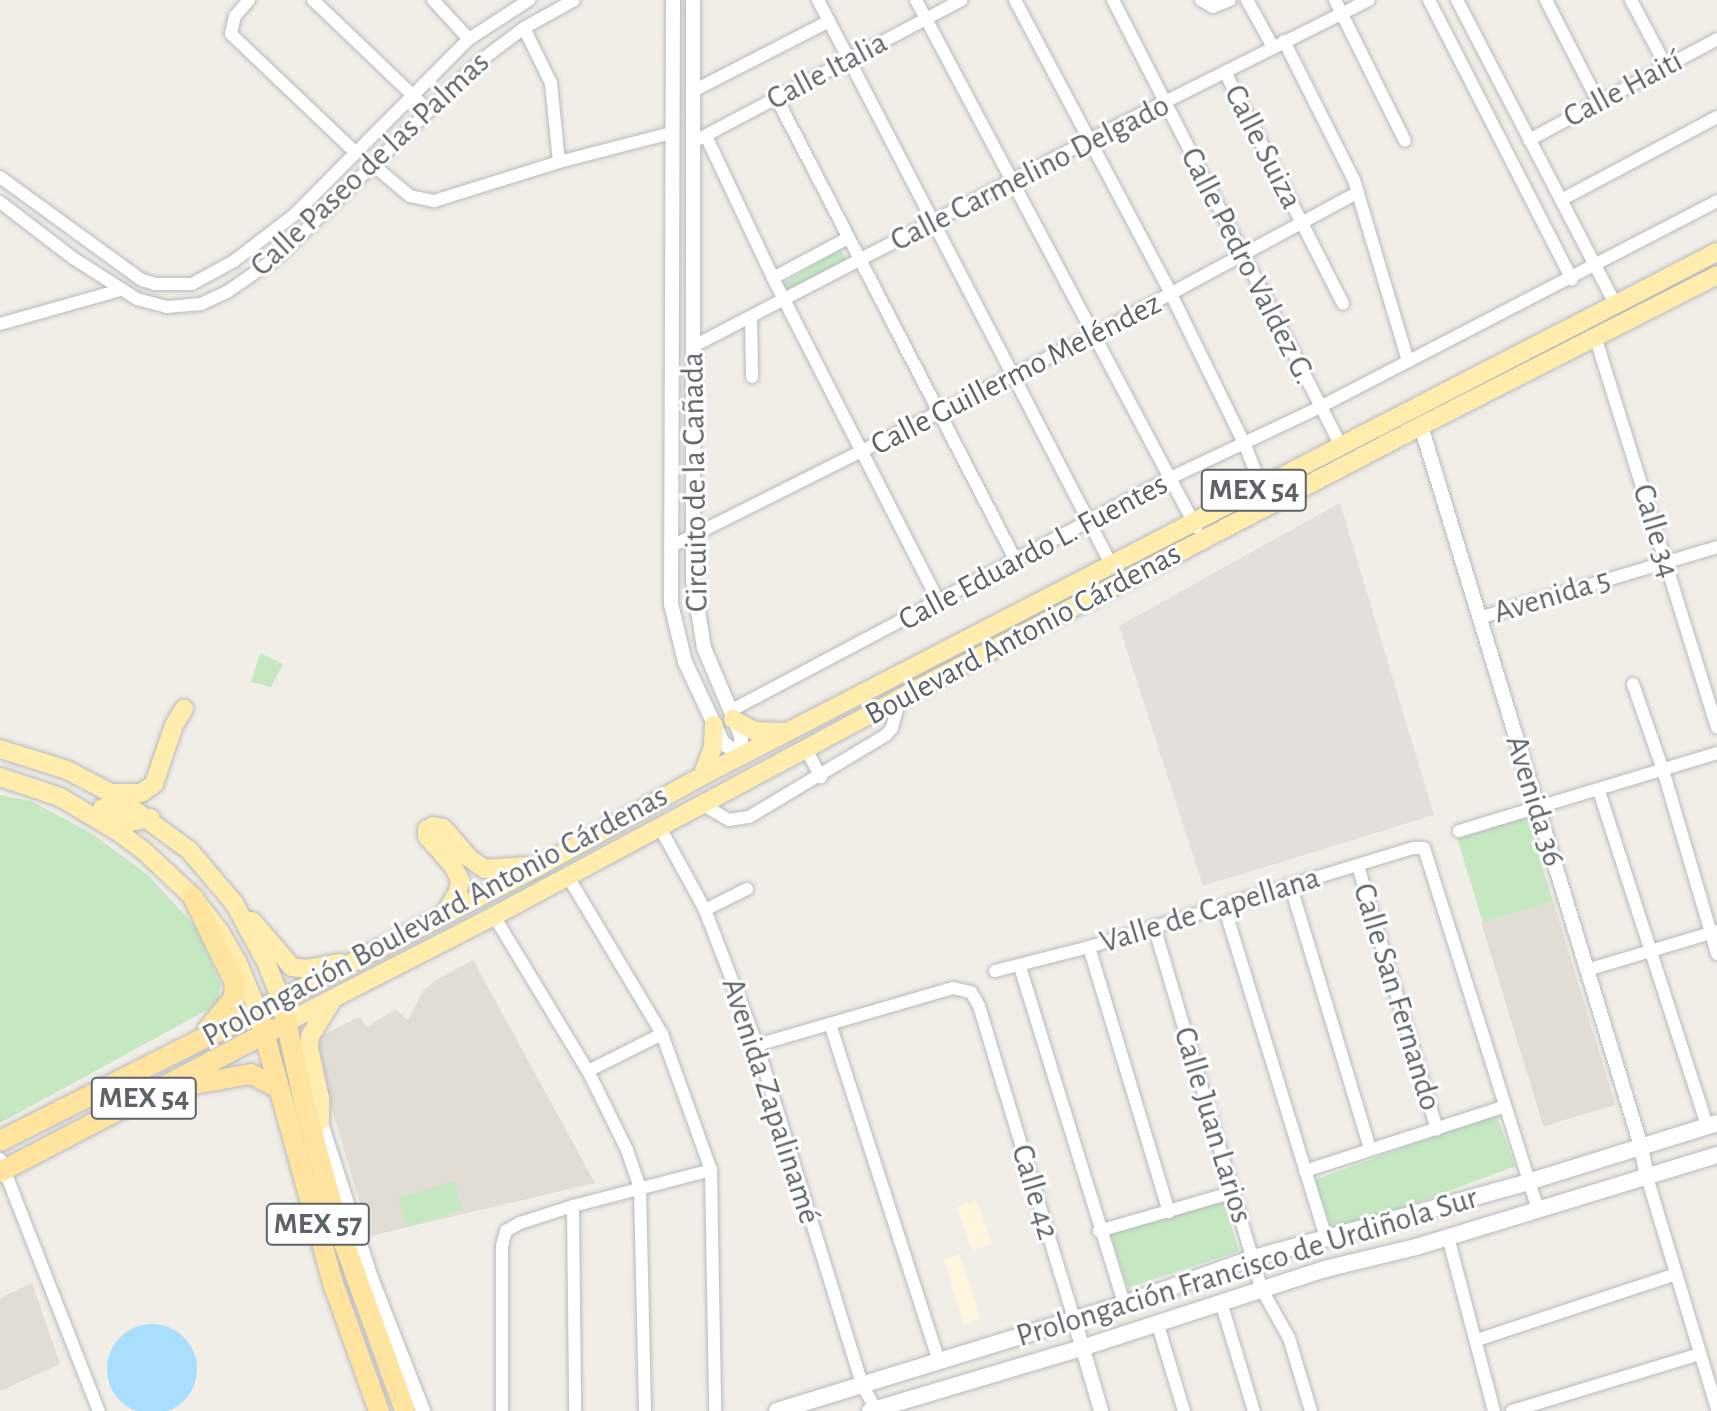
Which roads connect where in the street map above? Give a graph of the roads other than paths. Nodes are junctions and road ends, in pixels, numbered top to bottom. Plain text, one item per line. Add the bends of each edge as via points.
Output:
1 (249, 0) edge
2 (313, 0) edge
3 (433, 0) edge
4 (529, 0) edge
5 (574, 0) edge
6 (673, 0) edge
7 (693, 0) edge
8 (818, 0) edge
9 (916, 0) edge
10 (961, 0) edge
11 (1015, 0) edge
12 (1113, 0) edge
13 (1201, 0) edge
14 (1230, 0) edge
15 (1247, 0) edge
16 (1335, 0) edge
17 (1369, 0) edge
18 (1429, 0) edge
19 (1457, 0) edge
20 (1546, 0) edge
21 (1631, 0) edge
22 (1342, 13) junction
23 (926, 18) junction
24 (829, 21) junction
25 (524, 28) junction
26 (469, 39) junction
27 (1717, 39) edge
28 (1278, 44) junction
29 (849, 60) junction
30 (1666, 66) junction
31 (1225, 72) junction
32 (693, 91) junction
33 (412, 95) junction
34 (777, 99) junction
35 (1598, 101) junction
36 (1165, 103) junction
37 (428, 110) junction
38 (1717, 117) edge
39 (671, 133) junction
40 (700, 139) junction
41 (1529, 140) junction
42 (1087, 141) junction
43 (1405, 141) dead end
44 (355, 152) junction
45 (559, 162) junction
46 (373, 165) junction
47 (0, 177) edge
48 (1010, 181) junction
49 (1358, 192) junction
50 (1561, 200) junction
51 (1717, 201) edge
52 (0, 202) edge
53 (932, 223) junction
54 (1302, 223) junction
55 (848, 238) junction
56 (1717, 252) edge
57 (1243, 255) junction
58 (861, 260) junction
59 (1594, 267) junction
60 (1717, 275) edge
61 (773, 278) junction
62 (1572, 279) junction
63 (192, 284) junction
64 (120, 290) junction
65 (1171, 294) junction
66 (784, 300) junction
67 (201, 304) junction
68 (1343, 304) dead end
69 (1616, 305) junction
70 (751, 317) junction
71 (0, 324) edge
72 (1094, 335) junction
73 (1595, 336) junction
74 (692, 347) junction
75 (1408, 361) junction
76 (752, 377) dead end
77 (1014, 377) junction
78 (1320, 407) junction
79 (940, 415) junction
80 (1421, 426) junction
81 (1245, 445) junction
82 (1341, 446) junction
83 (863, 453) junction
84 (1168, 479) junction
85 (1262, 486) junction
86 (1269, 506) junction
87 (1089, 522) junction
88 (1194, 522) junction
89 (691, 537) junction
90 (1203, 540) junction
91 (670, 547) junction
92 (1717, 547) edge
93 (1016, 561) junction
94 (1666, 562) junction
95 (1111, 564) junction
96 (939, 602) junction
97 (1479, 618) junction
98 (1633, 684) dead end
99 (900, 698) junction
100 (184, 709) dead end
101 (732, 715) junction
102 (714, 725) junction
103 (1717, 727) edge
104 (793, 731) junction
105 (811, 746) junction
106 (0, 749) edge
107 (1717, 753) edge
108 (741, 756) junction
109 (1663, 770) junction
110 (702, 776) junction
111 (0, 777) edge
112 (821, 777) junction
113 (41, 788) junction
114 (1599, 791) junction
115 (111, 793) junction
116 (708, 801) junction
117 (1536, 809) junction
118 (151, 818) junction
119 (664, 824) junction
120 (1459, 831) dead end
121 (1358, 866) junction
122 (538, 867) junction
123 (567, 875) junction
124 (1291, 887) junction
125 (747, 889) dead end
126 (187, 891) junction
127 (486, 894) junction
128 (527, 897) junction
129 (234, 903) junction
130 (1224, 906) junction
131 (705, 910) junction
132 (443, 916) junction
133 (494, 916) junction
134 (1154, 926) junction
135 (1713, 932) edge
136 (460, 933) junction
137 (1089, 947) junction
138 (1649, 952) junction
139 (1717, 954) edge
140 (370, 956) junction
141 (1020, 967) junction
142 (1587, 970) junction
143 (995, 971) dead end
144 (334, 998) junction
145 (281, 999) junction
146 (258, 1011) junction
147 (287, 1022) junction
148 (830, 1024) junction
149 (662, 1034) junction
150 (263, 1035) junction
151 (200, 1038) junction
152 (757, 1045) junction
153 (294, 1048) junction
154 (588, 1071) junction
155 (278, 1088) junction
156 (159, 1090) junction
157 (1503, 1107) junction
158 (320, 1121) junction
159 (1712, 1125) edge
160 (1437, 1129) junction
161 (0, 1141) edge
162 (1641, 1146) junction
163 (1370, 1149) junction
164 (1717, 1155) edge
165 (2, 1167) edge
166 (711, 1170) junction
167 (1305, 1171) junction
168 (1647, 1177) junction
169 (1528, 1182) junction
170 (640, 1188) junction
171 (1234, 1192) junction
172 (573, 1206) junction
173 (1538, 1210) junction
174 (1169, 1212) junction
175 (1099, 1231) junction
176 (1448, 1237) junction
177 (1327, 1240) junction
178 (325, 1247) junction
179 (1253, 1258) junction
180 (1676, 1274) junction
181 (1261, 1288) junction
182 (1221, 1302) junction
183 (1124, 1304) junction
184 (1074, 1319) junction
185 (1157, 1322) junction
186 (1477, 1340) junction
187 (1082, 1348) junction
188 (1700, 1354) junction
189 (939, 1361) junction
190 (862, 1385) junction
191 (1717, 1409) edge
192 (874, 1410) edge
193 (1251, 1410) edge
194 (99, 1411) edge
195 (379, 1411) edge
196 (389, 1411) edge
197 (405, 1411) edge
198 (423, 1411) edge
199 (502, 1411) edge
200 (575, 1411) edge
201 (645, 1411) edge
202 (715, 1411) edge
203 (777, 1411) edge
204 (1101, 1411) edge
205 (1184, 1411) edge
206 (1311, 1411) edge
207 (1494, 1411) edge
208 (1512, 1411) edge

1 - 44 street via 235,16 231,34
2 - 33 street
3 - 26 street
4 - 26 street, Calle Paseo de las Palmas
5 - 25 street, Calle Paseo de las Palmas
6 - 39 street, Circuito de la Cañada
7 - 32 street, Circuito de la Cañada
8 - 24 street
9 - 23 street
10 - 23 street, Calle Italia
11 - 42 street
12 - 36 street, Calle Pedro Valdez G.
13 - 14 street via 1213,7
15 - 28 street
16 - 22 street
17 - 22 street, Calle Carmelino Delgado
18 - 62 street
19 - 41 street
20 - 35 street
21 - 30 street
22 - 28 street, Calle Carmelino Delgado
22 - 43 street
23 - 29 street, Calle Italia
23 - 48 street
24 - 29 street
24 - 32 street
25 - 37 street, Calle Paseo de las Palmas
25 - 45 street via 551,83
26 - 33 street, Calle Paseo de las Palmas
27 - 30 street, Calle Haití
28 - 31 street, Calle Carmelino Delgado
28 - 49 street
29 - 34 street, Calle Italia
29 - 53 street
30 - 35 street, Calle Haití
31 - 36 street, Calle Carmelino Delgado
31 - 54 street, Calle Suiza
32 - 40 street, Circuito de la Cañada
33 - 37 street
33 - 44 street, Calle Paseo de las Palmas
34 - 40 street, Calle Italia
34 - 55 street
35 - 41 street, Calle Haití
36 - 42 street, Calle Carmelino Delgado
36 - 57 street, Calle Pedro Valdez G.
37 - 46 street, Calle Paseo de las Palmas
38 - 50 street
39 - 45 street
39 - 91 street, Circuito de la Cañada
40 - 61 street
40 - 74 street, Circuito de la Cañada
41 - 50 street
42 - 48 street, Calle Carmelino Delgado
42 - 65 street
44 - 63 street, Calle Paseo de las Palmas via 294,215 234,261
45 - 46 street via 434,201 420,201 401,190
46 - 67 street, Calle Paseo de las Palmas via 279,256
47 - 63 street, Calle Paseo de las Palmas via 142,280
48 - 53 street, Calle Carmelino Delgado
48 - 72 street
49 - 54 street, Calle Guillermo Meléndez
49 - 75 street
50 - 59 street
51 - 59 street
52 - 64 street, Calle Paseo de las Palmas
53 - 58 street, Calle Carmelino Delgado
53 - 77 street
54 - 57 street, Calle Guillermo Meléndez
54 - 68 street, Calle Suiza
55 - 58 street
55 - 61 street
56 - 69 main road, Boulevard Antonio Cárdenas / MEX 54
57 - 65 street, Calle Guillermo Meléndez
57 - 78 street, Calle Pedro Valdez G.
58 - 66 street, Calle Carmelino Delgado
58 - 79 street
59 - 62 street, Calle Eduardo L. Fuentes
59 - 69 street
60 - 73 main road, Boulevard Antonio Cárdenas / MEX 54
61 - 66 street
62 - 75 street, Calle Eduardo L. Fuentes
63 - 67 street
64 - 67 street, Calle Paseo de las Palmas via 167,307
64 - 71 street
65 - 72 street, Calle Guillermo Meléndez
65 - 81 street
66 - 70 street, Calle Carmelino Delgado
66 - 83 street
69 - 82 main road, Boulevard Antonio Cárdenas / MEX 54
70 - 74 street, Calle Carmelino Delgado
70 - 76 street
72 - 77 street, Calle Guillermo Meléndez
72 - 84 street
73 - 80 main road, Boulevard Antonio Cárdenas / MEX 54
73 - 94 street, Calle 34
74 - 89 street, Circuito de la Cañada
75 - 78 street, Calle Eduardo L. Fuentes
77 - 79 street, Calle Guillermo Meléndez
77 - 87 street
78 - 81 street, Calle Eduardo L. Fuentes
78 - 82 street, Calle Pedro Valdez G.
79 - 83 street, Calle Guillermo Meléndez
79 - 93 street
80 - 86 main road, Boulevard Antonio Cárdenas / MEX 54
80 - 97 street, Avenida 36
81 - 84 street, Calle Eduardo L. Fuentes
81 - 85 street
82 - 85 main road, Boulevard Antonio Cárdenas / MEX 54
83 - 89 street, Calle Guillermo Meléndez
83 - 96 street
84 - 87 street, Calle Eduardo L. Fuentes
84 - 88 street
85 - 86 street
85 - 88 main road, Boulevard Antonio Cárdenas / MEX 54
86 - 90 main road, Boulevard Antonio Cárdenas / MEX 54
87 - 93 street, Calle Eduardo L. Fuentes
87 - 95 street
88 - 90 street
88 - 95 main road, Boulevard Antonio Cárdenas / MEX 54
89 - 91 street, Calle Guillermo Meléndez
89 - 101 street, Circuito de la Cañada via 700,632
90 - 99 main road, Boulevard Antonio Cárdenas / MEX 54
91 - 102 street, Circuito de la Cañada via 671,604 679,645
92 - 94 street, Avenida 5
93 - 96 street, Calle Eduardo L. Fuentes
94 - 97 street, Avenida 5
94 - 103 street, Calle 34
95 - 104 main road, Boulevard Antonio Cárdenas / MEX 54
96 - 101 street, Calle Eduardo L. Fuentes
97 - 117 street, Avenida 36
98 - 109 street
99 - 105 main road, Boulevard Antonio Cárdenas / MEX 54
99 - 112 street via 886,735
100 - 115 main road via 154,784 141,793
101 - 104 main road via 761,732
101 - 108 street, Circuito de la Cañada via 741,735
102 - 108 street, Circuito de la Cañada via 723,743
102 - 110 main road via 713,748
104 - 108 main road, Boulevard Antonio Cárdenas / MEX 54
105 - 108 main road via 802,741 762,760
105 - 112 street
105 - 116 main road, Boulevard Antonio Cárdenas / MEX 54
106 - 115 main road via 67,770
107 - 109 street
108 - 110 main road, Prolongación Boulevard Antonio Cárdenas / MEX 54
108 - 119 main road via 734,772 678,808
109 - 114 street
109 - 135 street
110 - 122 main road, Prolongación Boulevard Antonio Cárdenas / MEX 54
111 - 113 main road
112 - 116 street via 737,820 718,816
113 - 118 main road via 70,792 130,822
113 - 126 main road via 120,833
114 - 117 street
114 - 138 street
115 - 118 main road
116 - 119 main road, Prolongación Boulevard Antonio Cárdenas / MEX 54
117 - 120 street
117 - 142 street, Avenida 36
118 - 126 main road via 157,849
118 - 129 main road via 189,850
119 - 123 main road, Prolongación Boulevard Antonio Cárdenas / MEX 54
119 - 131 street, Avenida Zapalinamé
121 - 124 street, Valle de Capellana
121 - 157 street, Valle de Capellana via 1424,848
121 - 160 street, Calle San Fernando
122 - 127 main road, Prolongación Boulevard Antonio Cárdenas / MEX 54
122 - 132 main road via 485,869 443,828 430,827 427,836 460,880
123 - 128 main road, Prolongación Boulevard Antonio Cárdenas / MEX 54
123 - 149 street
124 - 130 street, Valle de Capellana
124 - 163 street
125 - 131 street
126 - 146 main road via 237,961
126 - 151 highway via 236,991
127 - 128 main road
127 - 132 main road, Prolongación Boulevard Antonio Cárdenas / MEX 54
127 - 136 main road
128 - 133 main road, Prolongación Boulevard Antonio Cárdenas / MEX 54
129 - 140 main road via 292,967
129 - 145 main road
130 - 134 street, Valle de Capellana
130 - 167 street
131 - 152 street, Avenida Zapalinamé
132 - 140 main road, Prolongación Boulevard Antonio Cárdenas / MEX 54
133 - 136 main road, Prolongación Boulevard Antonio Cárdenas / MEX 54
133 - 154 street
134 - 137 street, Valle de Capellana
134 - 171 street, Calle Juan Larios
135 - 138 street
135 - 139 street
136 - 144 main road, Prolongación Boulevard Antonio Cárdenas / MEX 54
137 - 141 street, Valle de Capellana
137 - 174 street
138 - 142 street
138 - 159 street
140 - 145 main road, Prolongación Boulevard Antonio Cárdenas / MEX 54
141 - 143 street, Valle de Capellana
141 - 175 street
142 - 162 street, Avenida 36
144 - 147 main road, Prolongación Boulevard Antonio Cárdenas / MEX 54
144 - 158 main road via 310,1036
145 - 146 highway, Prolongación Boulevard Antonio Cárdenas / MEX 54
145 - 147 highway, MEX 57
146 - 150 highway, MEX 57
146 - 151 highway, Prolongación Boulevard Antonio Cárdenas / MEX 54
147 - 150 highway, Prolongación Boulevard Antonio Cárdenas / MEX 54
147 - 153 highway, MEX 57
148 - 152 street
148 - 184 street, Calle 42 via 953,988 966,989 979,1006
148 - 189 street
149 - 154 street
149 - 166 street
150 - 155 highway, MEX 57
150 - 156 highway, Prolongación Boulevard Antonio Cárdenas / MEX 54
151 - 161 highway, Prolongación Boulevard Antonio Cárdenas / MEX 54
152 - 190 street, Avenida Zapalinamé
153 - 158 street
153 - 197 highway, MEX 57 via 337,1224
154 - 170 street
155 - 156 highway via 260,1076 241,1074
155 - 178 highway, MEX 57
156 - 165 highway, Prolongación Boulevard Antonio Cárdenas / MEX 54
157 - 160 street
157 - 169 street
158 - 198 street via 371,1278
159 - 162 main road, Prolongación Francisco de Urdiñola Sur
160 - 163 street
162 - 168 street, Avenida 36
162 - 169 main road, Prolongación Francisco de Urdiñola Sur
163 - 167 street
164 - 168 main road, Prolongación Francisco de Urdiñola Sur
165 - 194 street
166 - 170 street
166 - 202 street
167 - 177 street
168 - 173 main road, Prolongación Francisco de Urdiñola Sur
168 - 180 street
169 - 173 street
169 - 177 main road, Prolongación Francisco de Urdiñola Sur
170 - 172 street
170 - 201 street
171 - 174 street
171 - 179 street, Calle Juan Larios
172 - 199 street via 506,1231
172 - 200 street
173 - 176 main road, Prolongación Francisco de Urdiñola Sur
174 - 175 street
175 - 183 street
176 - 181 main road, Prolongación Francisco de Urdiñola Sur
176 - 186 street
177 - 179 main road, Prolongación Francisco de Urdiñola Sur
178 - 195 highway, MEX 57
178 - 196 highway via 336,1260
179 - 181 street, Calle Juan Larios
179 - 183 main road, Prolongación Francisco de Urdiñola Sur
180 - 186 street
180 - 188 street
181 - 182 main road, Prolongación Francisco de Urdiñola Sur
181 - 206 street, Calle Juan Larios via 1289,1338
182 - 185 main road, Prolongación Francisco de Urdiñola Sur
182 - 193 street
183 - 184 main road, Prolongación Francisco de Urdiñola Sur
184 - 187 street, Calle 42
184 - 189 main road, Prolongación Francisco de Urdiñola Sur
185 - 187 main road, Prolongación Francisco de Urdiñola Sur
185 - 205 street
186 - 207 street
187 - 192 main road, Prolongación Francisco de Urdiñola Sur
187 - 204 street, Calle 42
188 - 191 street
188 - 208 street
189 - 190 main road, Prolongación Francisco de Urdiñola Sur
190 - 192 street, Avenida Zapalinamé
190 - 203 main road, Prolongación Francisco de Urdiñola Sur

